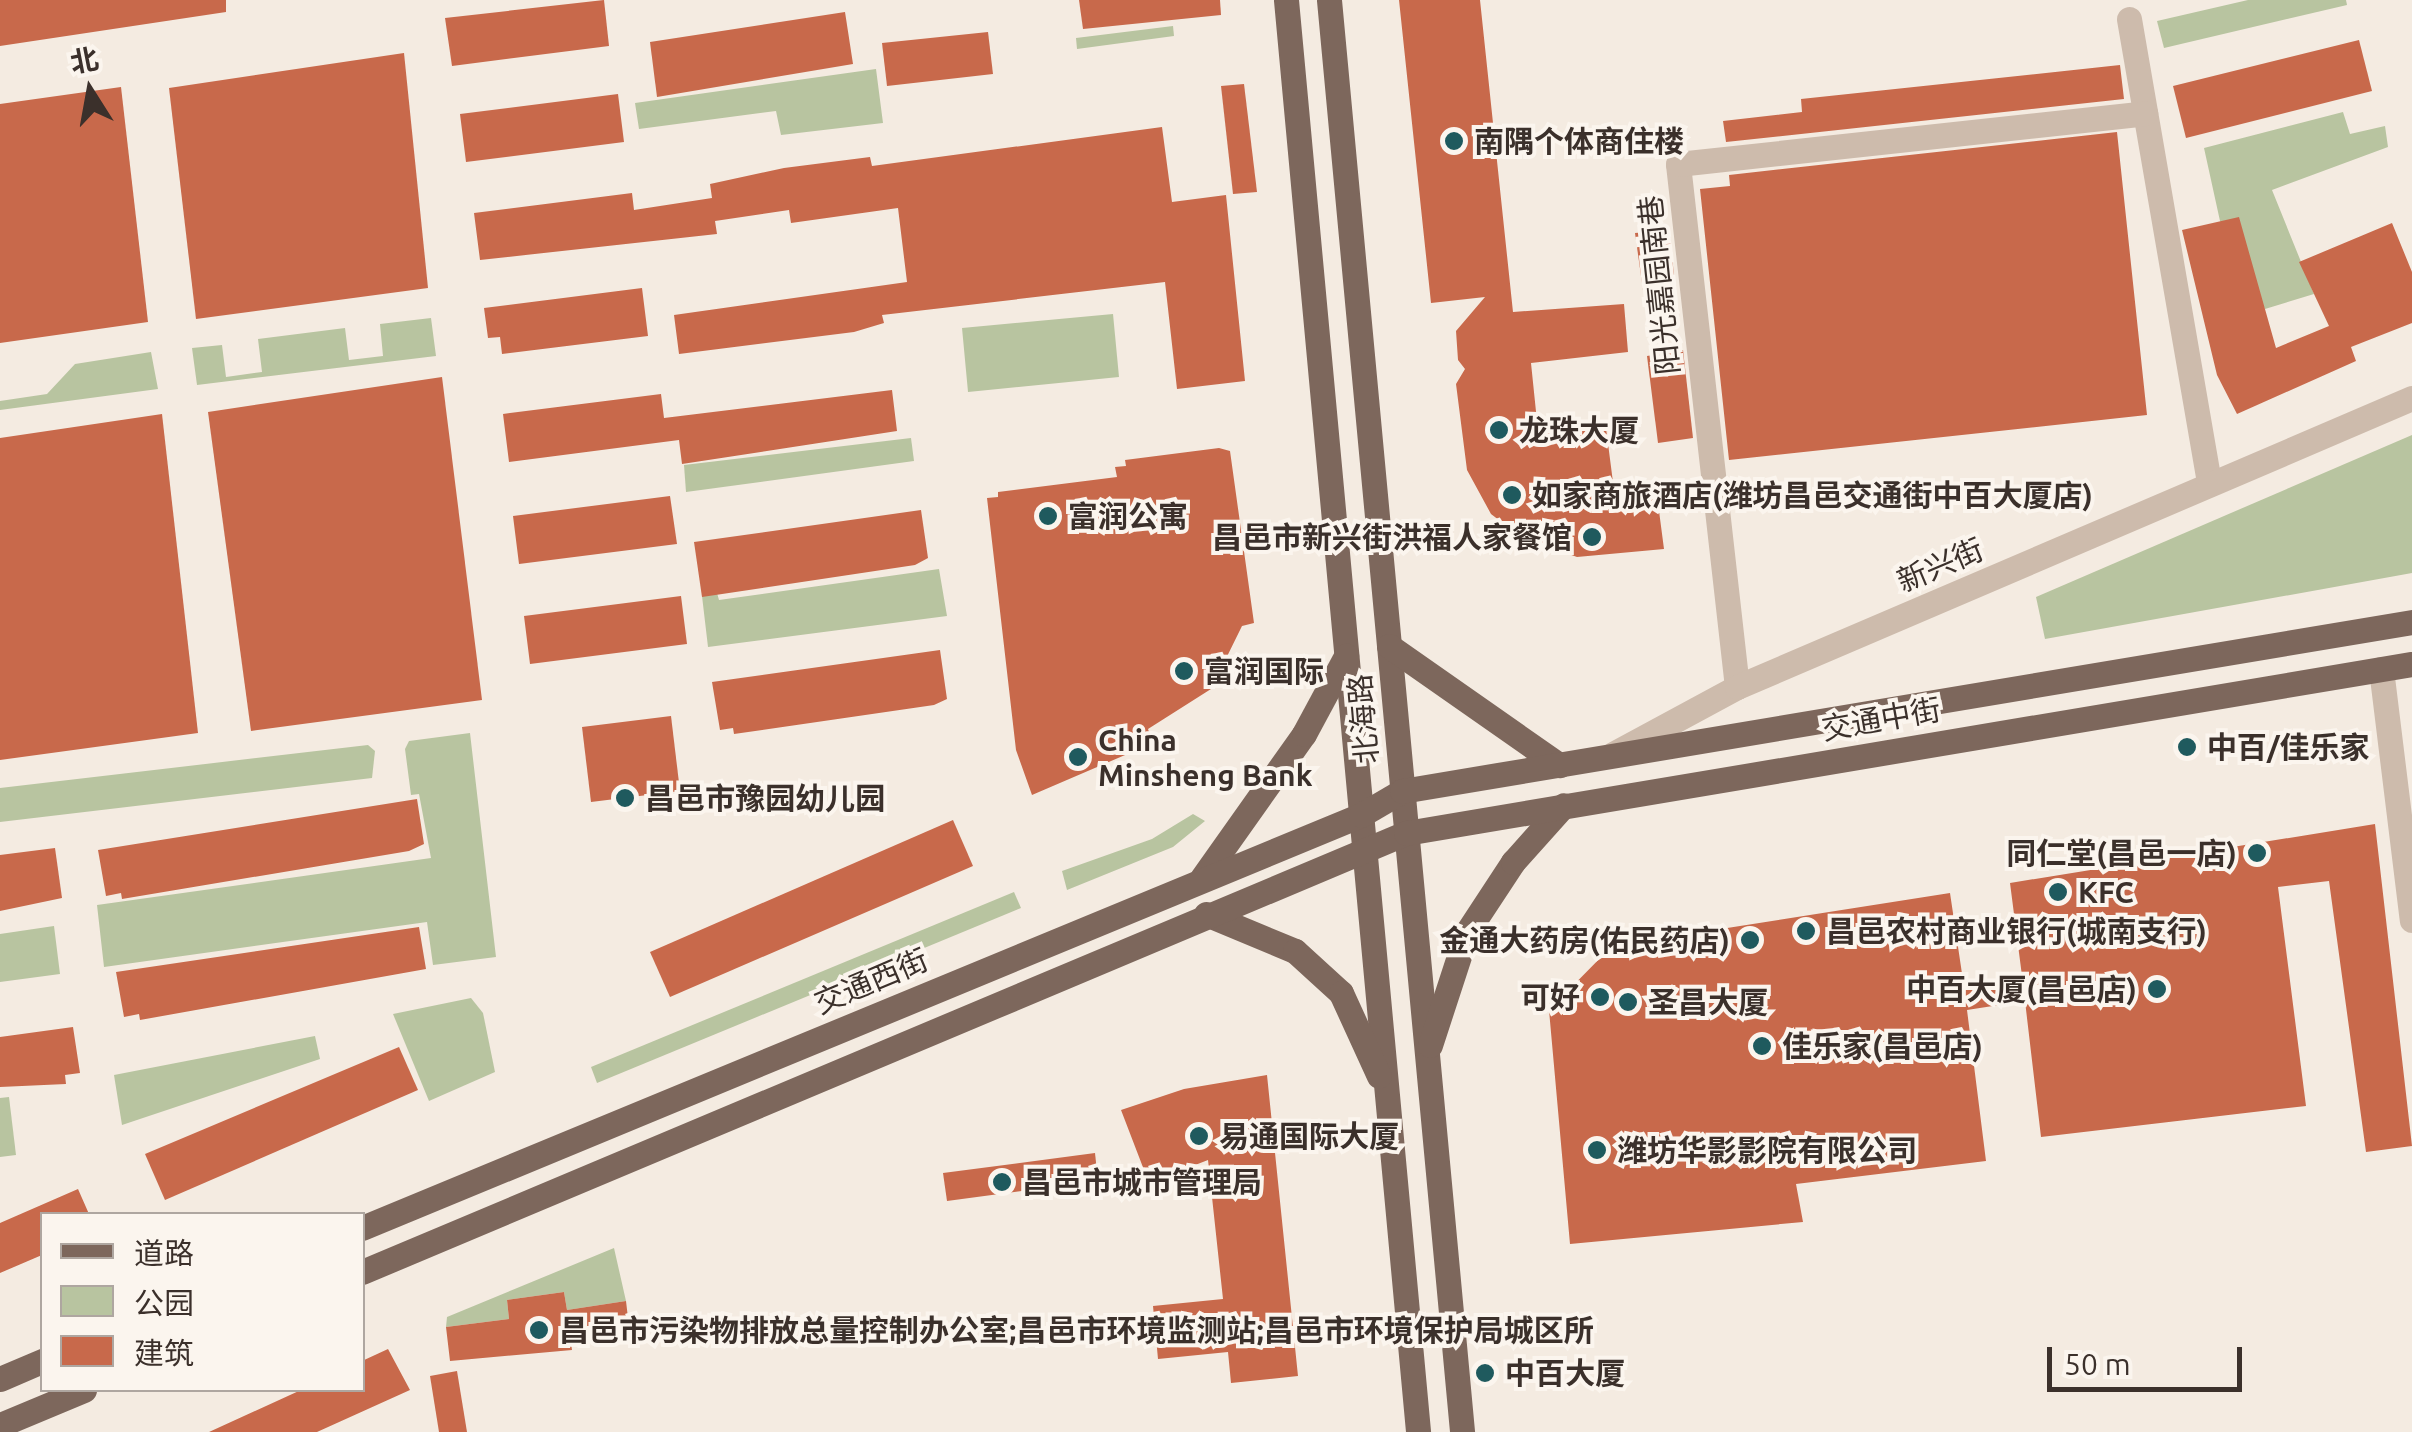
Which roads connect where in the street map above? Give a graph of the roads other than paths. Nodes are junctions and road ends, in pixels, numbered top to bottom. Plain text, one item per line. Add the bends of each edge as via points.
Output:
1 (1286, 0) edge
2 (1329, 0) edge
3 (2129, 19) dead end
4 (2146, 113) junction
5 (2412, 398) edge
6 (2209, 484) junction
7 (2412, 622) edge
8 (1389, 646) junction
9 (1346, 656) junction
10 (2412, 664) edge
11 (2381, 669) junction
12 (1737, 687) junction
13 (1609, 756) junction
14 (1558, 765) junction
15 (1402, 791) junction
16 (1564, 805) junction
17 (1361, 815) junction
18 (1406, 833) junction
19 (1364, 847) junction
20 (1202, 878) junction
21 (1206, 914) junction
22 (2412, 920) edge
23 (1427, 1054) junction
24 (1386, 1093) junction
25 (365, 1227) edge
26 (365, 1271) edge
27 (40, 1362) edge
28 (0, 1379) edge
29 (79, 1392) edge
30 (0, 1426) edge
31 (1418, 1432) edge
32 (1462, 1432) edge

1 - 9 main road, 北海路
2 - 8 main road, 北海路
3 - 4 street
4 - 6 street
4 - 12 street, 阳光嘉园南巷 via 1678,164
5 - 6 street, 新兴街
6 - 12 street, 新兴街
7 - 13 main road, 交通中街
8 - 14 main road
8 - 15 main road, 北海路
9 - 17 main road, 北海路
9 - 20 main road via 1304,734
10 - 11 main road, 交通中街
11 - 16 main road, 交通中街
11 - 22 street
12 - 13 street, 新兴街
13 - 14 main road, 交通中街
14 - 15 main road, 交通中街
15 - 17 main road, 交通西街
15 - 18 main road, 北海路
16 - 18 main road, 交通中街
16 - 23 main road via 1513,862 1467,932
17 - 19 main road, 北海路
17 - 20 main road, 交通西街
18 - 19 main road, 交通中街
18 - 23 main road, 北海路
19 - 21 main road
19 - 24 main road, 北海路
20 - 25 main road, 交通西街
21 - 24 main road via 1296,951 1340,993
21 - 26 main road
23 - 32 main road, 北海路
24 - 31 main road, 北海路
27 - 28 main road
29 - 30 main road

